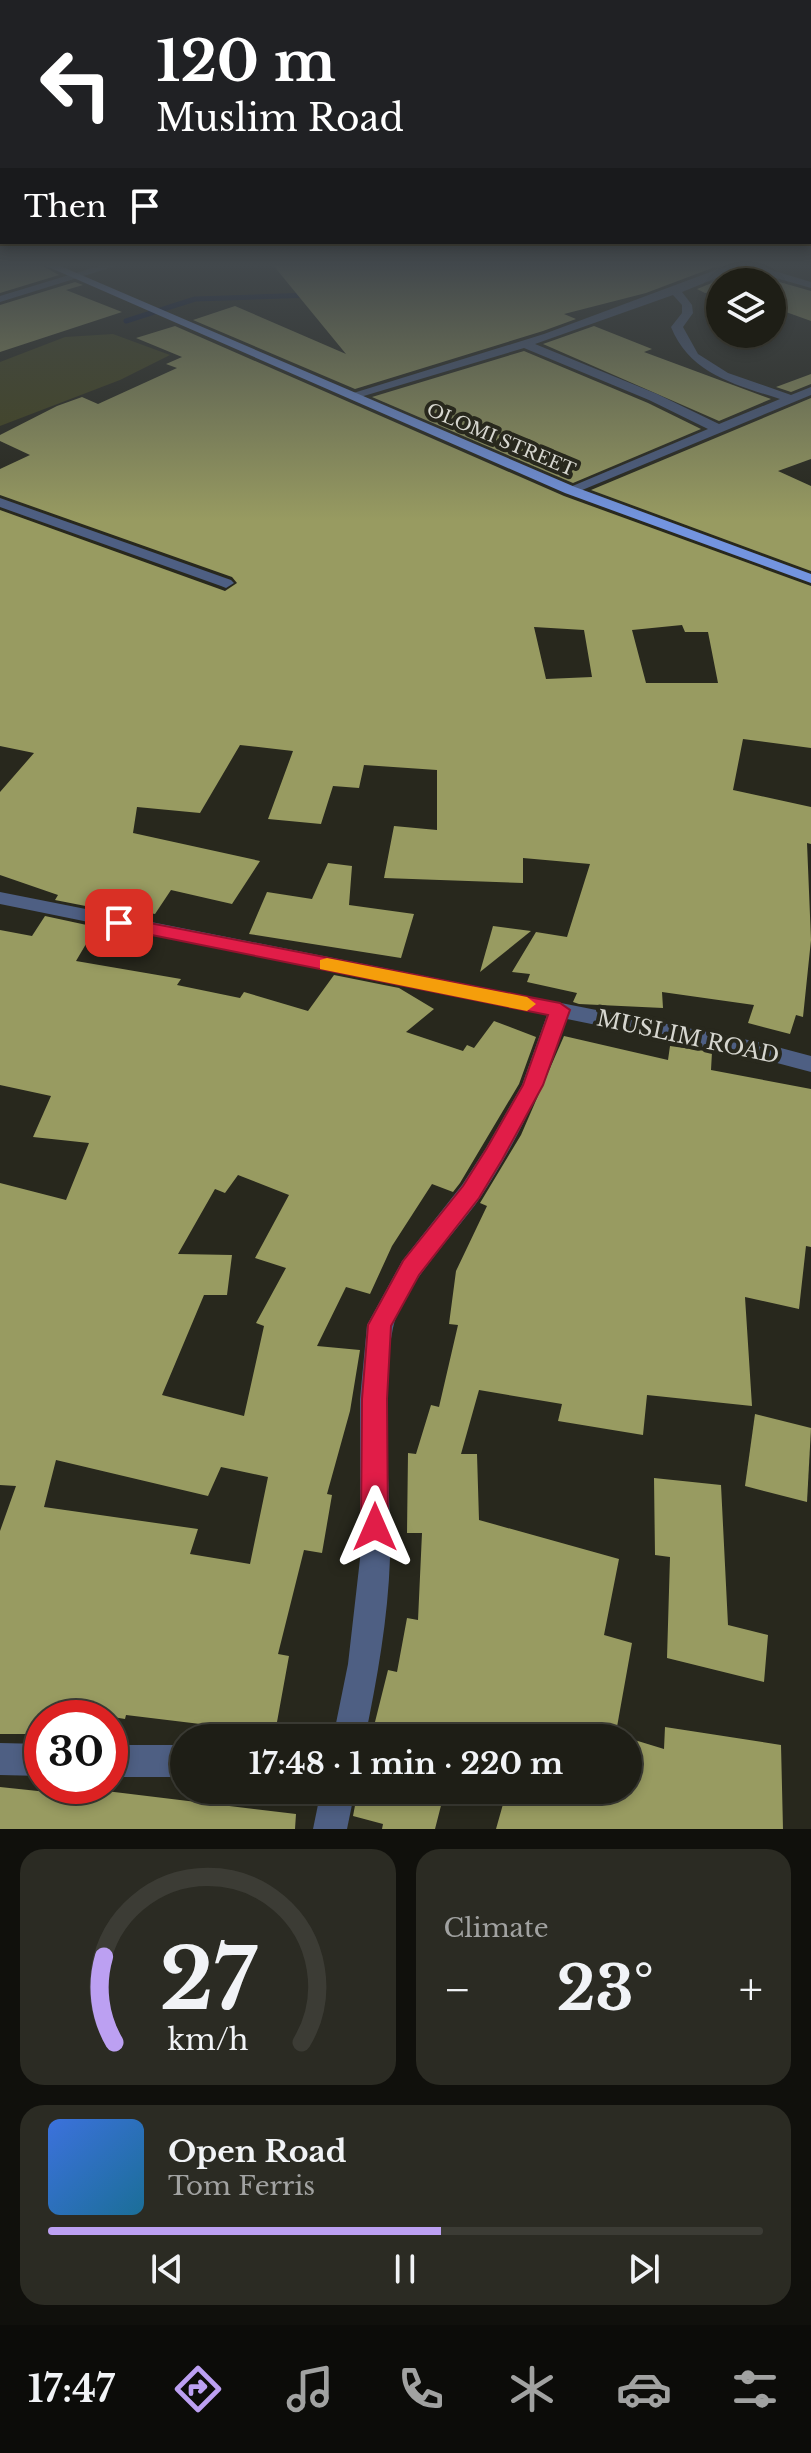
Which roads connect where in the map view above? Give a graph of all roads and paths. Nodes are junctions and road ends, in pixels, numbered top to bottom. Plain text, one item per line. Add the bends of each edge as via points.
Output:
1 (248, 350) edge
2 (498, 350) edge
3 (540, 350) edge
4 (690, 350) edge
5 (811, 391) edge
6 (353, 395) junction
7 (791, 399) junction
8 (719, 429) junction
9 (570, 490) junction
10 (0, 502) edge
11 (811, 579) edge
12 (226, 583) dead end
13 (0, 898) edge
14 (560, 1010) junction
15 (811, 1064) edge
16 (352, 1724) edge
17 (0, 1759) edge
18 (24, 1760) edge
19 (128, 1761) edge
20 (170, 1761) edge
21 (335, 1804) edge
22 (330, 1829) edge

1 - 6 main road, OLOMI STREET
2 - 6 street
3 - 8 street
4 - 7 street via 720,374
5 - 7 street
6 - 9 main road, OLOMI STREET
7 - 8 street
8 - 9 street
9 - 11 main road, OLOMI STREET
10 - 12 street
13 - 14 street, MUSLIM ROAD
14 - 15 street, MUSLIM ROAD
14 - 16 street via 533,1085 494,1154 411,1268 380,1325 374,1399 375,1559
17 - 18 street
19 - 20 street
21 - 22 street

